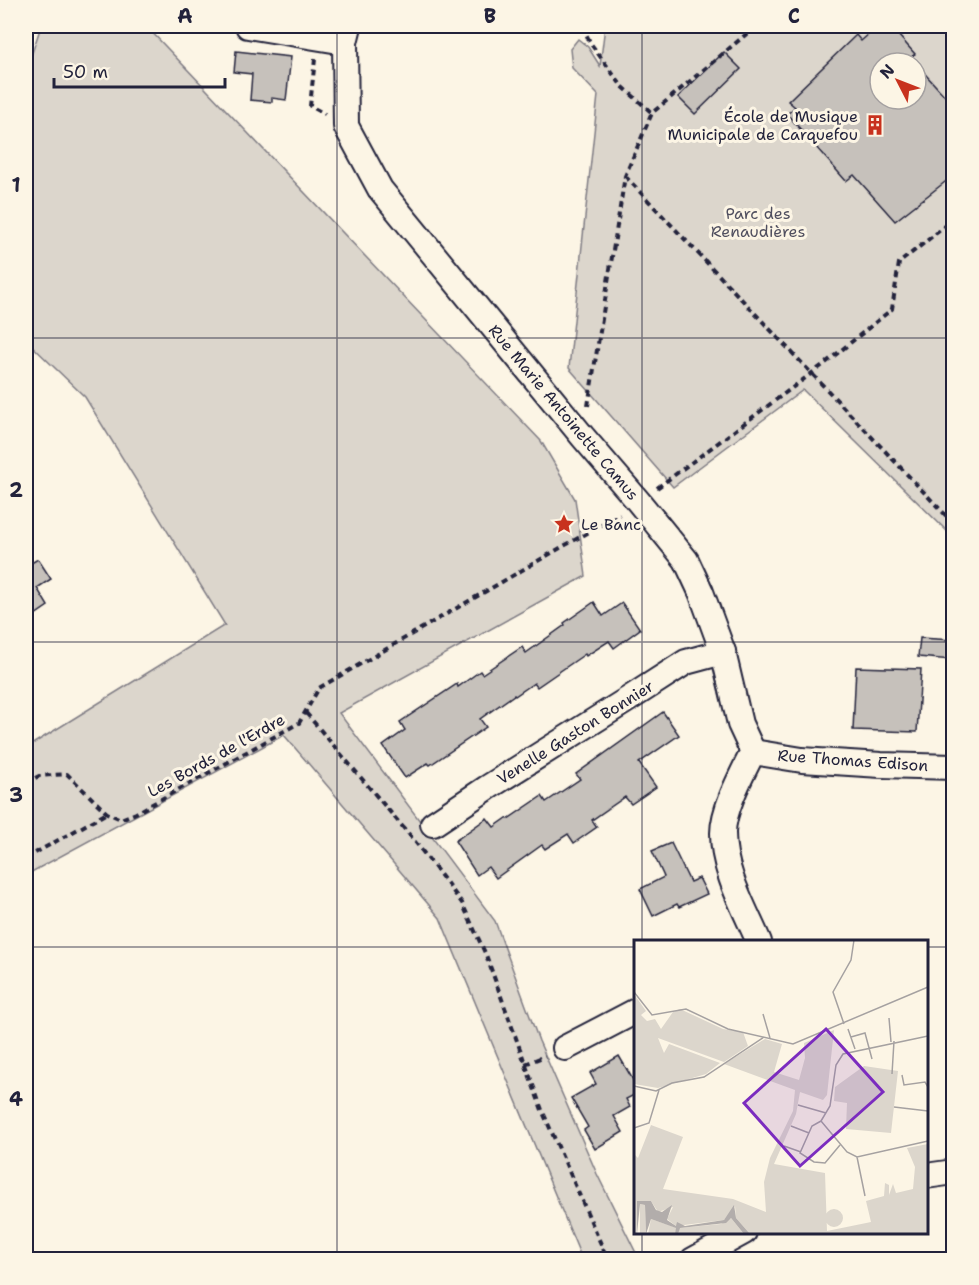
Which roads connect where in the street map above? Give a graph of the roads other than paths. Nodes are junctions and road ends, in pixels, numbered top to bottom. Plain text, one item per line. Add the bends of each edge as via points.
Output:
1 (248, 26) edge
2 (347, 34) edge
3 (723, 652) junction
4 (753, 752) junction
5 (954, 767) edge
6 (433, 824) dead end
7 (758, 940) edge
8 (634, 1012) edge
9 (565, 1048) dead end
10 (954, 1172) edge
11 (928, 1176) edge
12 (742, 1234) edge
13 (693, 1260) edge

1 - 2 street via 317,38
2 - 3 street, Rue Marie Antoinette Camus via 346,126 380,189 686,560
3 - 4 street, Rue Marie Antoinette Camus via 740,724
3 - 6 street, Venelle Gaston Bonnier via 686,662
4 - 5 street, Rue Thomas Edison via 802,760
4 - 7 street via 728,809 723,832 728,870
8 - 9 street
10 - 11 street
12 - 13 street

